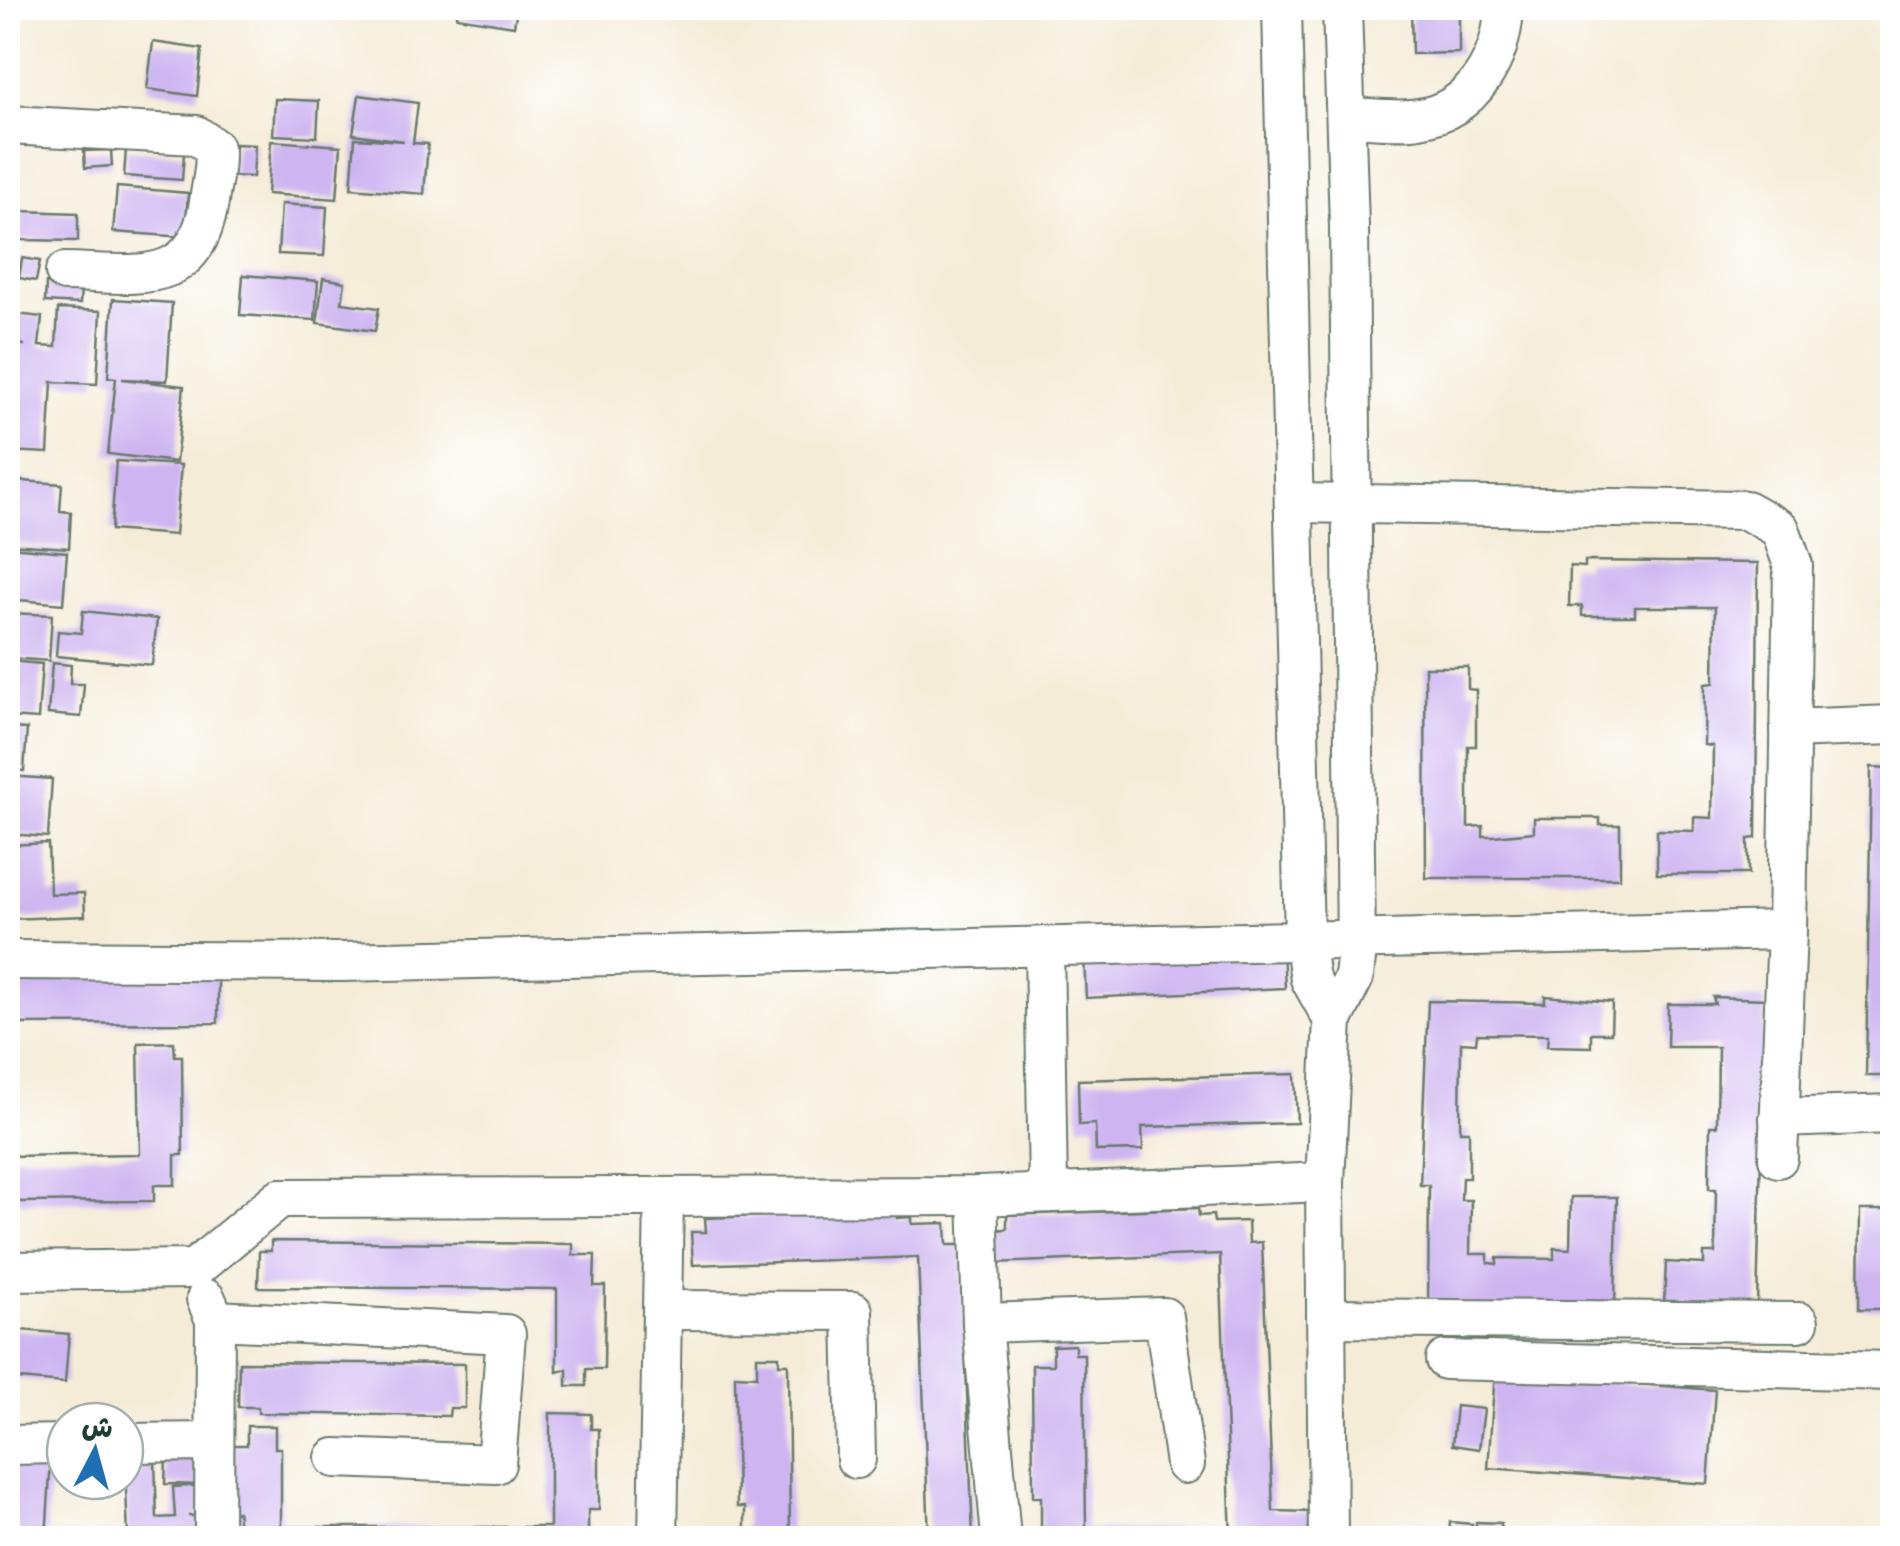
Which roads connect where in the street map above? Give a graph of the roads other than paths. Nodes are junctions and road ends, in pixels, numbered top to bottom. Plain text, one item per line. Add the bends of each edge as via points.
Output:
1 (1282, 8) edge
2 (1342, 8) edge
3 (1504, 8) edge
4 (1347, 117) junction
5 (8, 125) edge
6 (1349, 227) junction
7 (1288, 230) junction
8 (65, 272) dead end
9 (1294, 502) junction
10 (1352, 504) junction
11 (1892, 724) edge
12 (1790, 730) junction
13 (1787, 930) junction
14 (1304, 939) junction
15 (1356, 939) junction
16 (1044, 946) junction
17 (8, 960) edge
18 (1333, 1020) junction
19 (1892, 1114) edge
20 (1779, 1118) junction
21 (1778, 1158) dead end
22 (1324, 1182) junction
23 (1048, 1191) junction
24 (978, 1196) junction
25 (664, 1198) junction
26 (194, 1269) junction
27 (8, 1271) edge
28 (663, 1310) junction
29 (1326, 1318) junction
30 (214, 1320) junction
31 (1799, 1322) dead end
32 (982, 1323) junction
33 (1445, 1360) dead end
34 (1892, 1371) edge
35 (214, 1442) junction
36 (145, 1443) edge
37 (45, 1445) edge
38 (8, 1446) edge
39 (335, 1458) dead end
40 (856, 1459) dead end
41 (1184, 1464) dead end
42 (214, 1538) edge
43 (658, 1538) edge
44 (1001, 1538) edge
45 (1328, 1538) edge

1 - 7 street
2 - 4 street
3 - 4 street via 1497,52 1466,95 1419,118
4 - 6 street
5 - 8 street via 196,134 214,148 206,225 183,261 156,272
6 - 7 street
6 - 10 street
7 - 9 street
9 - 10 street
9 - 14 street
10 - 12 street via 1759,514 1780,528 1792,552
10 - 15 street
11 - 12 street
12 - 13 street
13 - 15 street
13 - 20 street
14 - 15 street
14 - 16 street
14 - 18 street via 1310,979
15 - 18 street via 1354,977
16 - 17 street via 341,962
16 - 23 street
18 - 22 street
19 - 20 street
20 - 21 street
22 - 23 street
22 - 29 street
23 - 24 street
24 - 25 street
24 - 32 street
25 - 26 street via 280,1198
25 - 28 street
26 - 27 street
26 - 30 street
28 - 40 street via 854,1312
28 - 43 street
29 - 31 street
29 - 45 street
30 - 35 street
30 - 39 street via 506,1334 496,1464
32 - 41 street via 1164,1317
32 - 44 street
33 - 34 street
35 - 36 street
35 - 42 street
37 - 38 street

